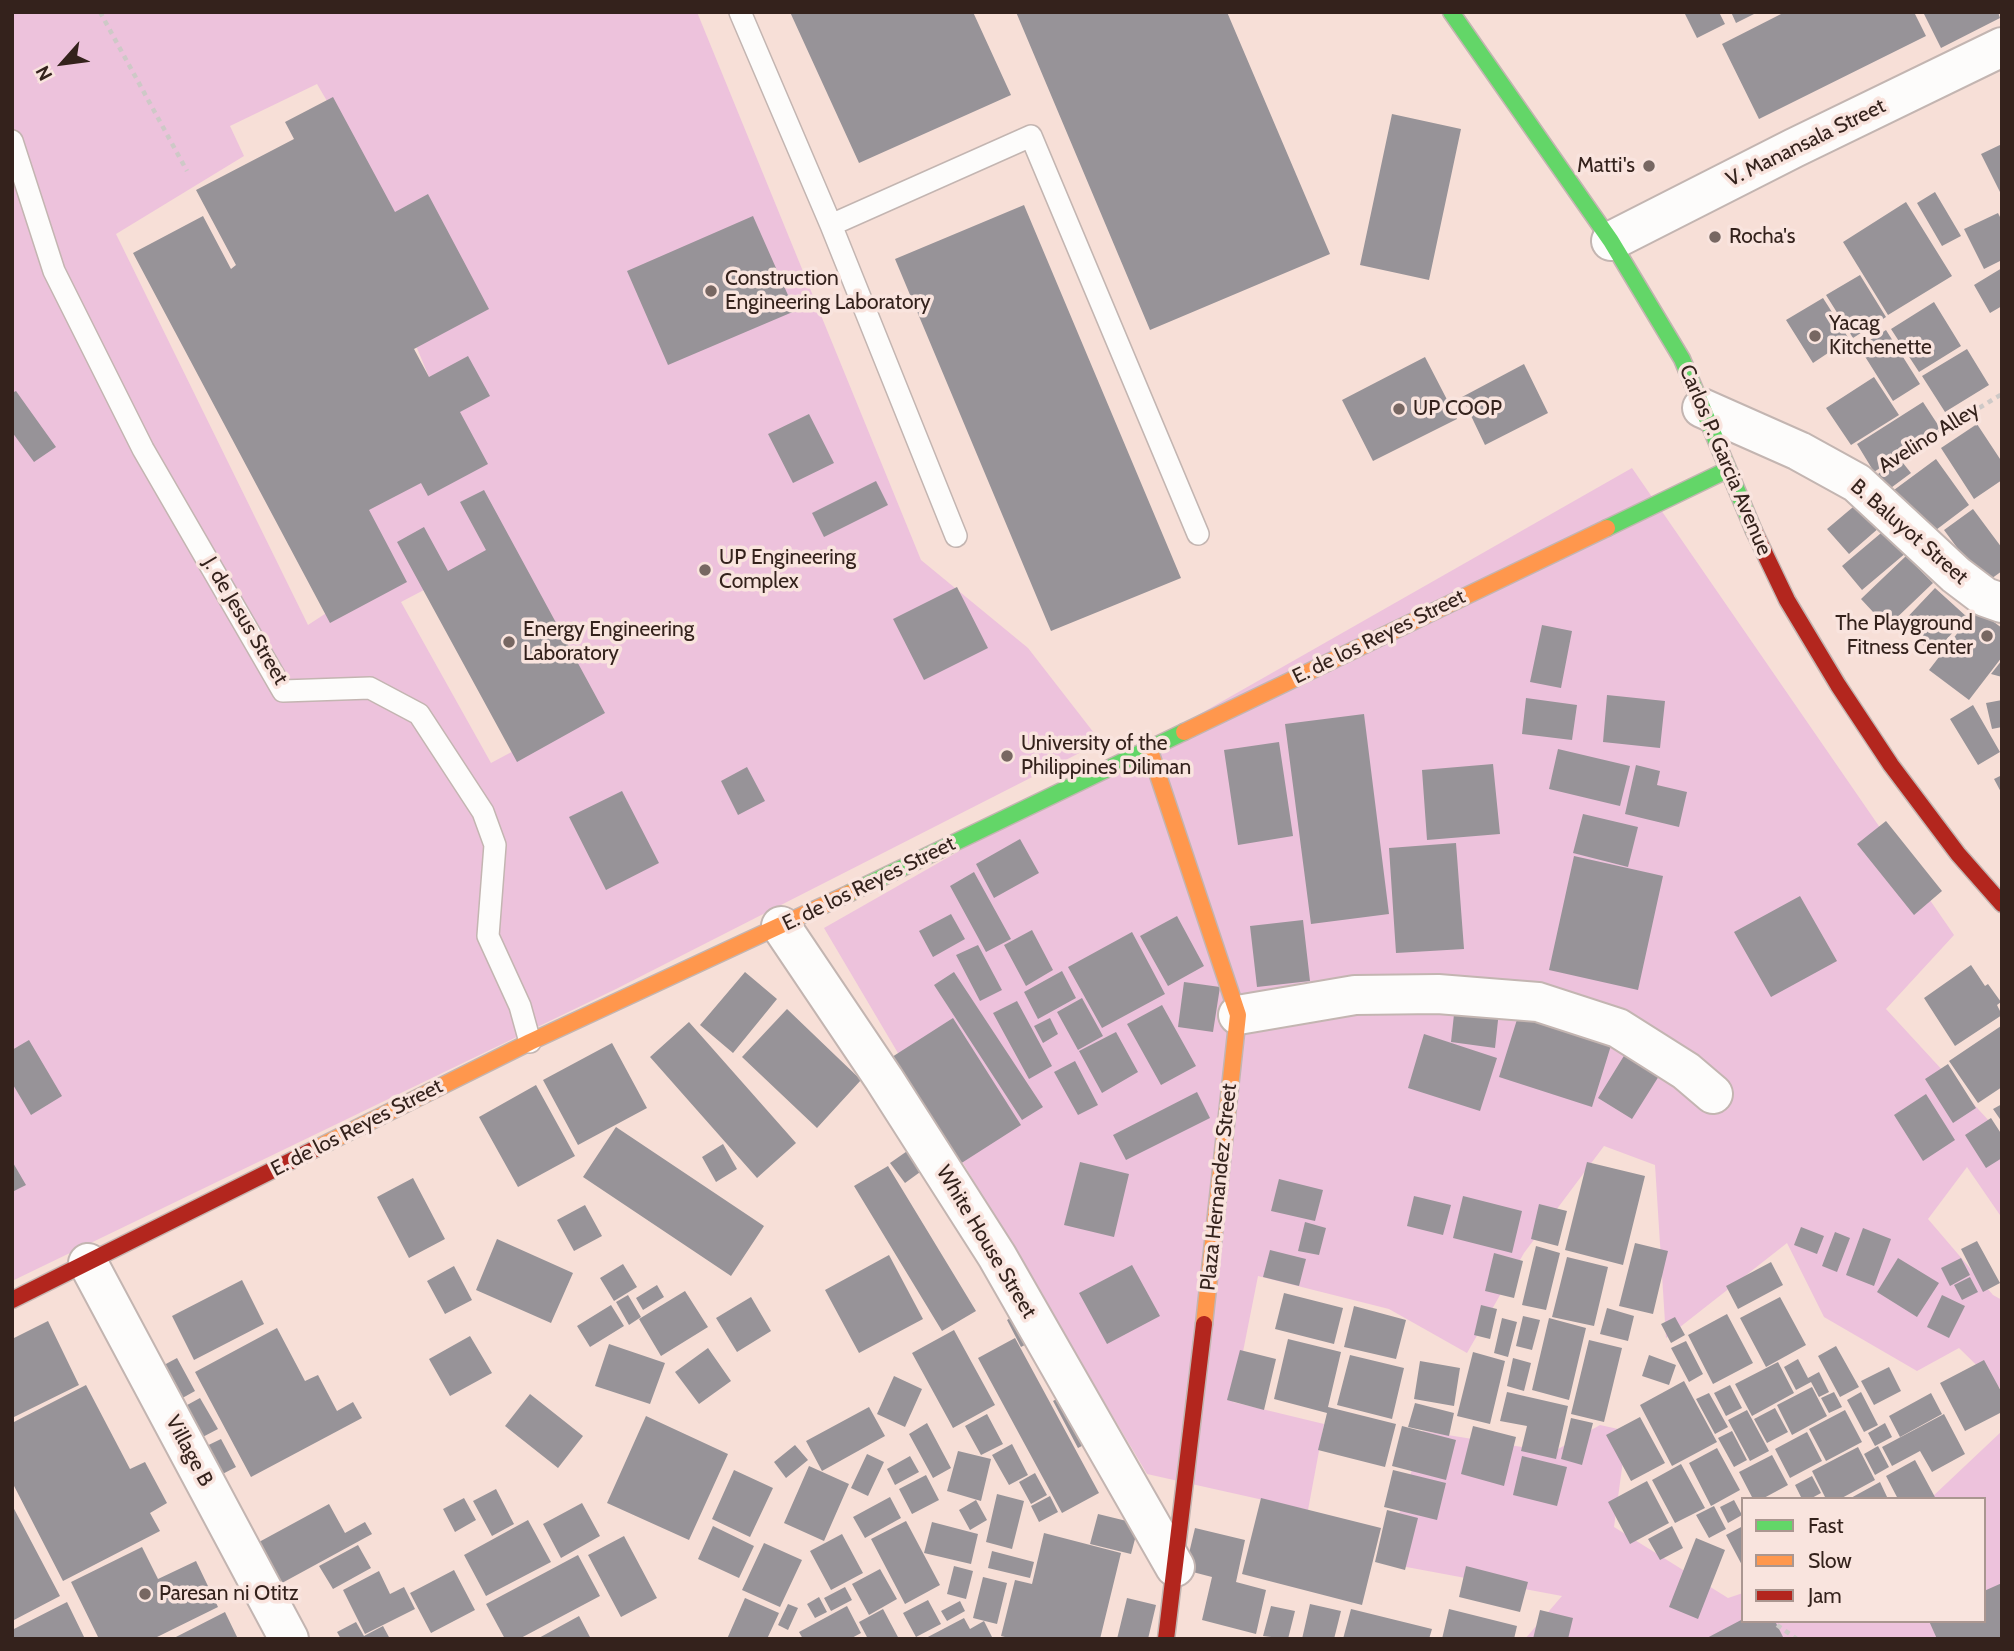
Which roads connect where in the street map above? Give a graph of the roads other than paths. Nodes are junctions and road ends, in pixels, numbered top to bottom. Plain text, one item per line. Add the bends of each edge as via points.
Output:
1 (740, 12) edge
2 (1464, 16) edge
3 (2002, 47) edge
4 (12, 141) edge
5 (831, 225) junction
6 (1611, 242) junction
7 (1702, 408) junction
8 (1727, 470) junction
9 (1198, 534) dead end
10 (956, 536) dead end
11 (2002, 603) edge
12 (1149, 748) junction
13 (2002, 904) edge
14 (781, 926) junction
15 (1238, 1015) junction
16 (530, 1042) junction
17 (1713, 1094) dead end
18 (89, 1263) junction
19 (12, 1300) edge
20 (1175, 1567) junction
21 (289, 1639) edge
22 (1166, 1639) edge

1 - 5 lane
2 - 6 street, Carlos P. Garcia Avenue
3 - 6 street, V. Manansala Street
4 - 16 lane, J. de Jesus Street via 54,271 143,449 283,691 370,688 419,714 483,812 495,845 488,936 520,1006
5 - 9 lane via 1031,136
5 - 10 lane
6 - 7 street, Carlos P. Garcia Avenue via 1682,359
7 - 8 street, Carlos P. Garcia Avenue
7 - 11 street, B. Baluyot Street via 1799,451 1857,483 1956,575 1985,597
8 - 12 street, E. de los Reyes Street
8 - 13 street, Carlos P. Garcia Avenue via 1787,600 1838,685 1891,765
12 - 14 street, E. de los Reyes Street
12 - 15 street, Plaza Hernandez Street
14 - 16 street, E. de los Reyes Street
14 - 20 street, White House Street via 997,1256
15 - 17 street via 1355,995 1438,994 1538,1002 1618,1028
15 - 20 street, Plaza Hernandez Street
16 - 18 street, E. de los Reyes Street
18 - 19 street, E. de los Reyes Street
18 - 21 street, Village B
20 - 22 street, Plaza Hernandez Street

